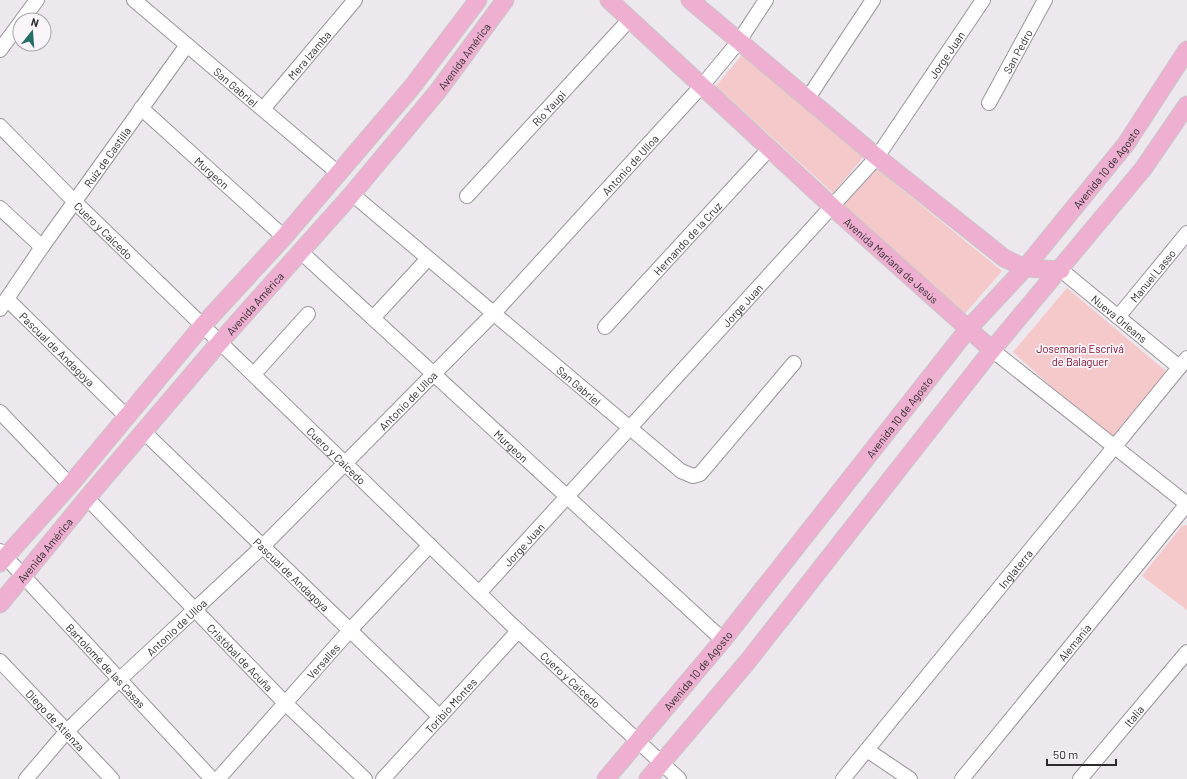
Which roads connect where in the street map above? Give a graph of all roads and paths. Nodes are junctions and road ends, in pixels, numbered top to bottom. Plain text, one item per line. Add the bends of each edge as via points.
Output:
1 (37, 0) edge
2 (134, 0) edge
3 (354, 0) edge
4 (478, 0) edge
5 (484, 0) edge
6 (495, 0) edge
7 (505, 0) edge
8 (609, 0) edge
9 (690, 0) edge
10 (766, 0) edge
11 (873, 0) edge
12 (983, 0) edge
13 (1043, 1) edge
14 (28, 12) edge
15 (630, 19) junction
16 (12, 34) edge
17 (738, 41) junction
18 (187, 45) junction
19 (0, 50) edge
20 (1187, 50) edge
21 (702, 85) junction
22 (412, 87) junction
23 (438, 91) junction
24 (808, 98) junction
25 (989, 103) dead end
26 (1187, 105) edge
27 (141, 108) junction
28 (263, 109) junction
29 (0, 126) edge
30 (769, 149) junction
31 (877, 157) junction
32 (338, 173) junction
33 (352, 194) junction
34 (467, 196) dead end
35 (75, 202) junction
36 (832, 206) junction
37 (0, 208) edge
38 (1187, 233) edge
39 (284, 237) junction
40 (42, 247) junction
41 (301, 252) junction
42 (423, 264) dead end
43 (1025, 268) junction
44 (1060, 270) junction
45 (4, 304) edge
46 (494, 313) junction
47 (308, 314) dead end
48 (1118, 317) junction
49 (373, 318) junction
50 (203, 325) junction
51 (605, 327) dead end
52 (968, 329) junction
53 (220, 342) junction
54 (992, 350) junction
55 (1183, 362) edge
56 (794, 363) dead end
57 (254, 374) junction
58 (434, 374) junction
59 (0, 412) edge
60 (126, 416) junction
61 (630, 428) junction
62 (144, 432) junction
63 (1114, 447) junction
64 (346, 464) junction
65 (70, 485) junction
66 (87, 498) junction
67 (567, 498) junction
68 (1187, 504) edge
69 (430, 545) junction
70 (263, 546) junction
71 (2, 557) edge
72 (24, 575) junction
73 (479, 593) junction
74 (0, 604) edge
75 (195, 609) junction
76 (350, 630) junction
77 (518, 631) junction
78 (722, 640) junction
79 (1187, 652) edge
80 (0, 661) edge
81 (120, 679) junction
82 (286, 703) junction
83 (440, 717) junction
84 (67, 731) junction
85 (639, 742) junction
86 (867, 750) junction
87 (662, 763) junction
88 (26, 779) edge
89 (112, 779) edge
90 (212, 779) edge
91 (218, 779) edge
92 (364, 779) edge
93 (383, 779) edge
94 (606, 779) edge
95 (648, 779) edge
96 (679, 779) edge
97 (843, 779) edge
98 (910, 779) edge
99 (962, 779) edge
100 (1080, 779) edge

1 - 14 street
2 - 18 street, San Gabriel
3 - 28 street, Mera Izamba
4 - 22 main road, Avenida América
5 - 22 main road
6 - 23 main road
7 - 23 main road, Avenida América
8 - 15 main road, Avenida Mariana de Jesús
9 - 17 main road
10 - 17 street, Antonio de Ulloa
11 - 24 street
12 - 31 street, Jorge Juan
13 - 25 street, San Pedro
15 - 21 main road, Avenida Mariana de Jesús
15 - 34 street, Río Yaupi
16 - 19 street
17 - 21 street, Antonio de Ulloa
17 - 24 main road
18 - 27 street, Ruíz de Castilla
18 - 28 street, San Gabriel
20 - 43 main road, Avenida 10 de Agosto via 1126,144
21 - 30 main road, Avenida Mariana de Jesús
21 - 46 street, Antonio de Ulloa
22 - 32 main road, Avenida América
23 - 33 main road, Avenida América
24 - 31 main road
26 - 44 main road via 1143,170
27 - 35 street, Ruíz de Castilla
27 - 39 street, Murgeon
28 - 32 street, San Gabriel
29 - 35 street, Cuero y Caicedo
30 - 36 main road, Avenida Mariana de Jesús
30 - 51 street, Hernando de la Cruz
31 - 36 street, Jorge Juan
31 - 43 main road via 1004,258
32 - 39 main road, Avenida América
33 - 41 main road, Avenida América
33 - 46 street, San Gabriel
35 - 40 street, Ruíz de Castilla
35 - 50 street, Cuero y Caicedo
36 - 52 main road, Avenida Mariana de Jesús
36 - 61 street, Jorge Juan
37 - 40 street
38 - 48 street, Manuel Lasso
39 - 50 main road, Avenida América
40 - 45 street, Ruíz de Castilla
41 - 49 street, Murgeon
41 - 53 main road, Avenida América
42 - 49 street
43 - 44 main road
43 - 52 main road, Avenida 10 de Agosto
44 - 48 street, Nueva Orleans
44 - 54 main road
45 - 60 street, Pascual de Andagoya
46 - 58 street, Antonio de Ulloa
46 - 61 street, San Gabriel
47 - 57 street
48 - 55 street, Nueva Orleans
49 - 58 street, Murgeon
50 - 53 street, Cuero y Caicedo
50 - 60 main road, Avenida América
52 - 54 main road, Avenida Mariana de Jesús
52 - 78 main road, Avenida 10 de Agosto
53 - 57 street, Cuero y Caicedo
53 - 62 main road, Avenida América
54 - 63 street, Avenida Mariana de Jesús
54 - 87 main road via 748,661
55 - 63 street, Inglaterra
56 - 61 street, San Gabriel via 700,474 693,476 681,471
57 - 64 street, Cuero y Caicedo
58 - 64 street, Antonio de Ulloa
58 - 67 street, Murgeon
59 - 65 street
60 - 65 main road, Avenida América
61 - 67 street, Jorge Juan
62 - 66 main road, Avenida América
62 - 70 street, Pascual de Andagoya
63 - 68 street, Avenida Mariana de Jesús
63 - 86 street, Inglaterra
64 - 69 street, Cuero y Caicedo
64 - 70 street, Antonio de Ulloa
65 - 71 main road, Avenida América
66 - 72 main road, Avenida América
66 - 75 street, Cristóbal de Acuña
67 - 73 street, Jorge Juan
67 - 78 street, Murgeon
68 - 99 street, Alemania
69 - 73 street, Cuero y Caicedo
69 - 76 street, Versalles
70 - 75 street, Antonio de Ulloa
70 - 76 street, Pascual de Andagoya
71 - 72 street, Bartolomé de las Casas
72 - 74 main road, Avenida América
72 - 81 street, Bartolomé de las Casas
73 - 77 street, Cuero y Caicedo
75 - 81 street, Antonio de Ulloa
75 - 82 street, Cristóbal de Acuña
76 - 82 street, Versalles
76 - 83 street, Pascual de Andagoya
77 - 83 street, Toribio Montes
77 - 85 street, Cuero y Caicedo
78 - 85 main road, Avenida 10 de Agosto
79 - 100 street, Italia
80 - 84 street, Diego de Atienza
81 - 84 street, Antonio de Ulloa
81 - 90 street, Bartolomé de las Casas
82 - 91 street, Versalles
82 - 92 street, Cristóbal de Acuña
83 - 93 street, Toribio Montes
84 - 88 street, Antonio de Ulloa
84 - 89 street, Diego de Atienza
85 - 87 street, Cuero y Caicedo
85 - 94 main road, Avenida 10 de Agosto
86 - 97 street, Inglaterra
86 - 98 street
87 - 95 main road
87 - 96 street, Cuero y Caicedo

